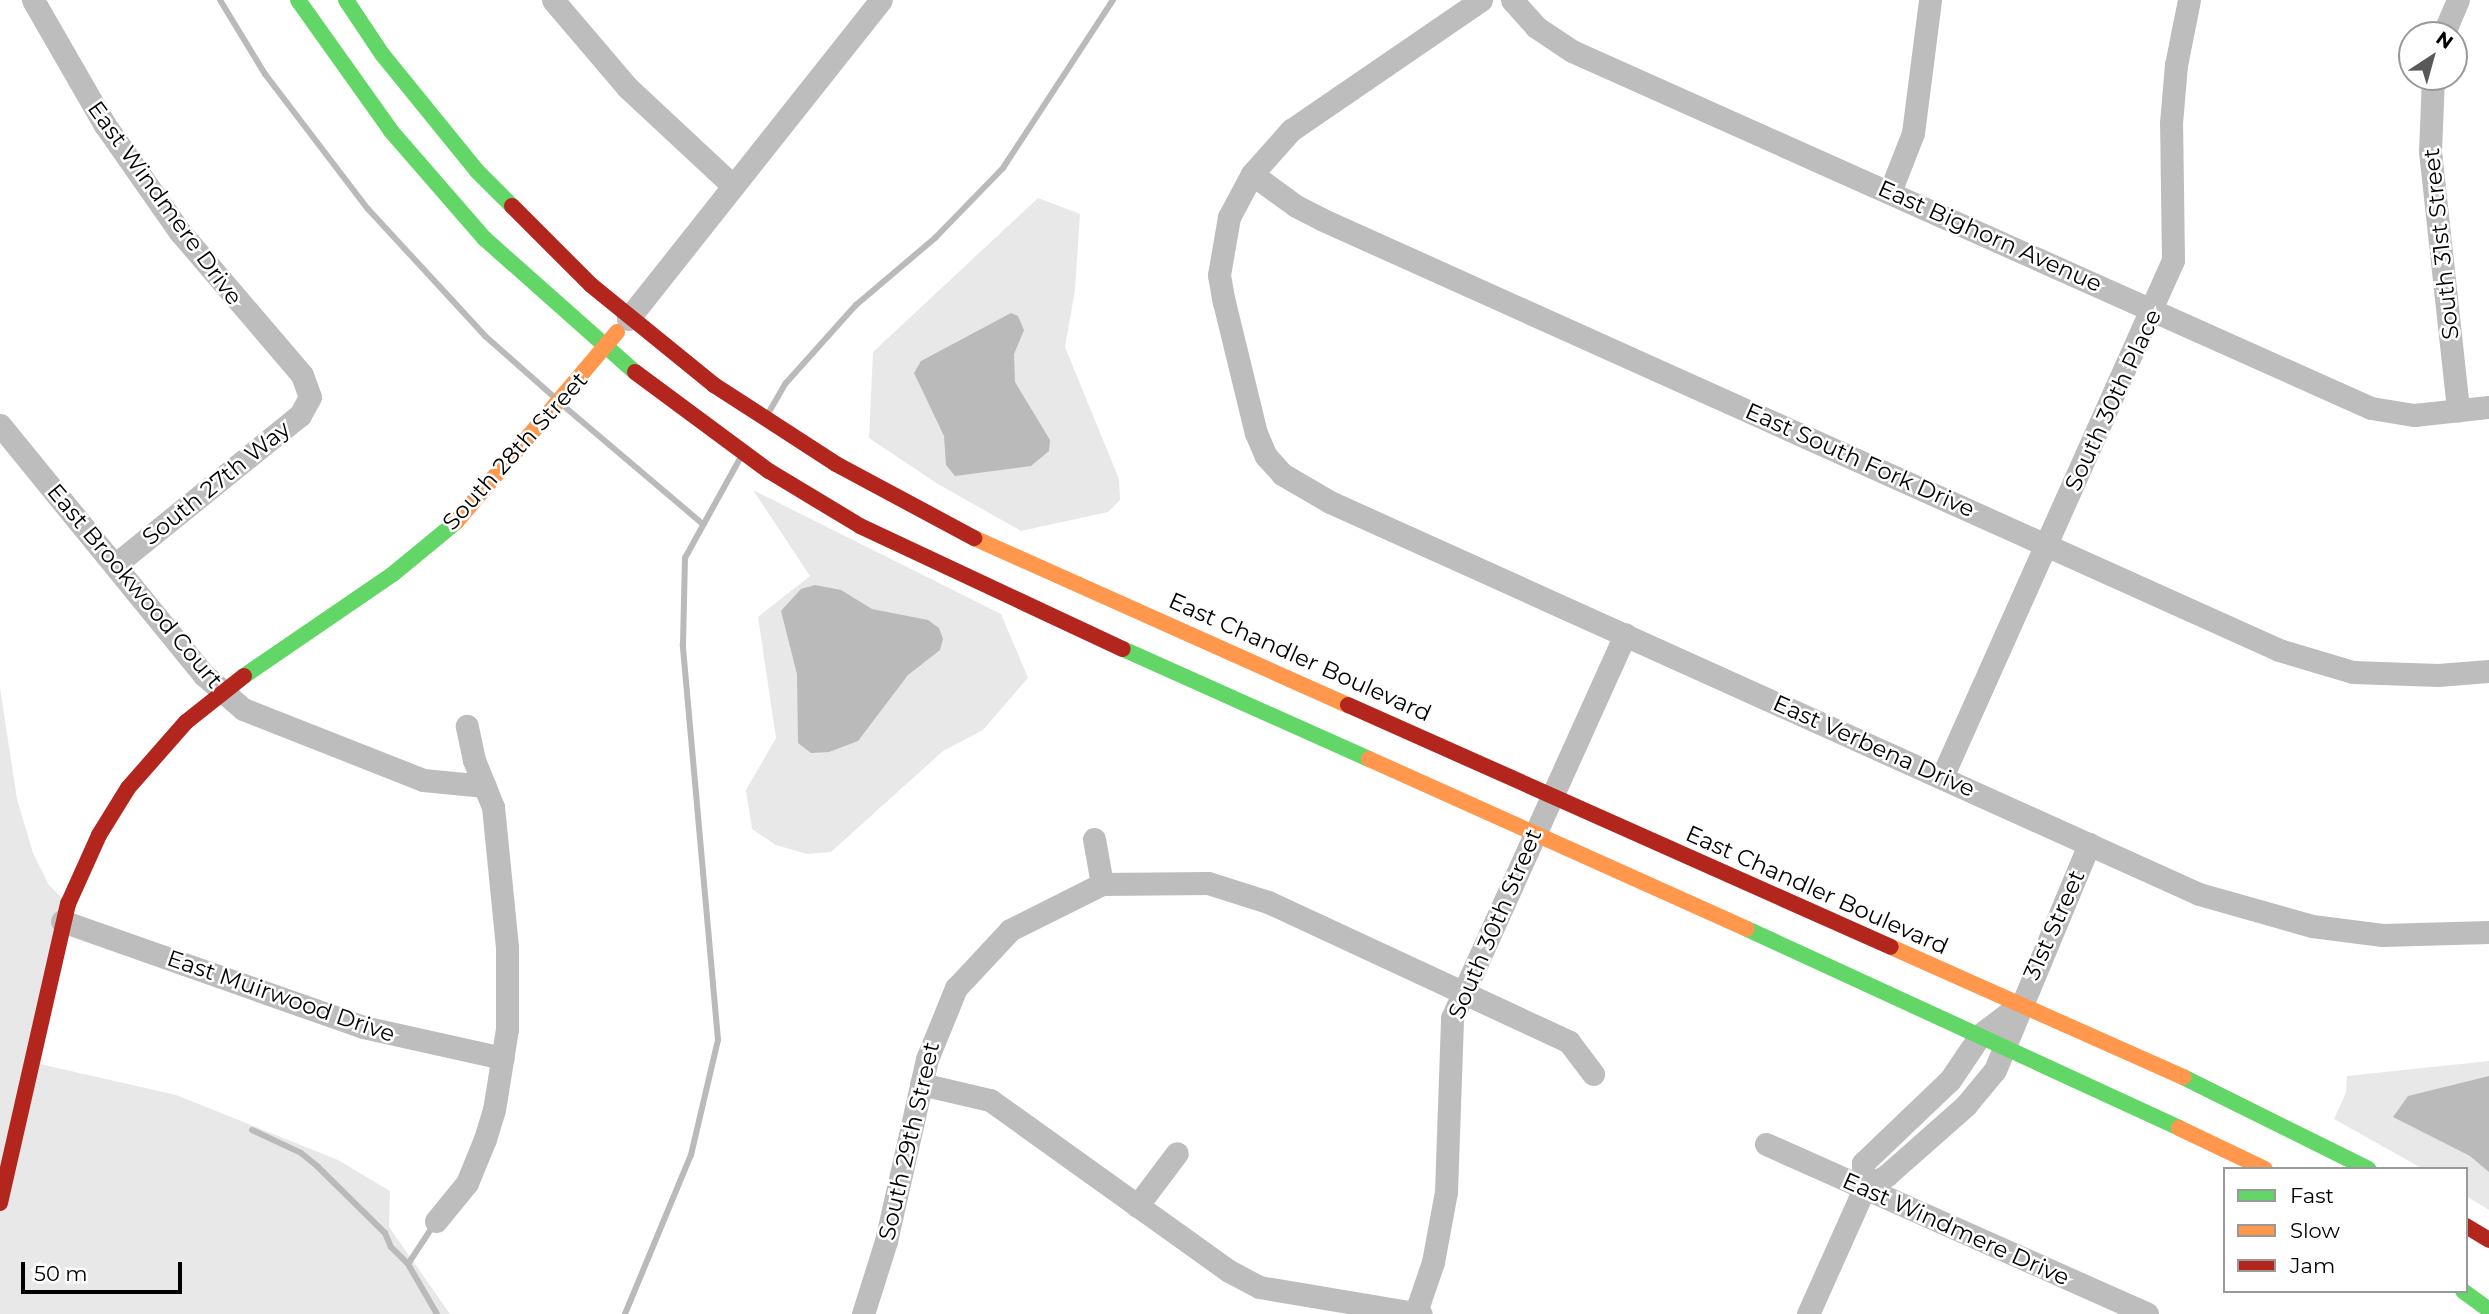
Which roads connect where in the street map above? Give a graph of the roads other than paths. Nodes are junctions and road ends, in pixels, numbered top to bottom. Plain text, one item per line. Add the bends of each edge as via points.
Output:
1 (33, 0) edge
2 (298, 0) edge
3 (346, 0) edge
4 (553, 0) edge
5 (881, 0) edge
6 (1481, 0) edge
7 (1512, 0) edge
8 (1930, 0) edge
9 (2189, 0) edge
10 (2458, 0) edge
11 (2449, 21) edge
12 (2432, 91) edge
13 (1252, 174) junction
14 (733, 186) junction
15 (1890, 192) junction
16 (2154, 310) junction
17 (628, 319) junction
18 (603, 349) junction
19 (310, 397) joint
20 (2489, 407) edge
21 (2458, 410) junction
22 (0, 425) edge
23 (2048, 544) junction
24 (116, 564) junction
25 (1625, 634) junction
26 (2489, 671) edge
27 (220, 692) junction
28 (467, 726) dead end
29 (1942, 777) junction
30 (485, 786) junction
31 (1551, 794) junction
32 (1534, 832) junction
33 (1094, 839) dead end
34 (2089, 844) junction
35 (1102, 884) junction
36 (62, 921) junction
37 (2489, 932) edge
38 (1463, 989) junction
39 (2018, 1006) junction
40 (1981, 1034) junction
41 (2007, 1045) junction
42 (503, 1058) junction
43 (1594, 1074) dead end
44 (921, 1084) junction
45 (1912, 1114) junction
46 (1930, 1134) junction
47 (1766, 1144) dead end
48 (1177, 1153) dead end
49 (2261, 1167) edge
50 (2364, 1167) edge
51 (1864, 1189) junction
52 (0, 1203) edge
53 (1137, 1206) junction
54 (436, 1221) dead end
55 (2468, 1227) edge
56 (2489, 1240) edge
57 (2466, 1293) edge
58 (2489, 1310) edge
59 (1419, 1313) edge
60 (863, 1314) edge
61 (1808, 1314) edge
62 (2147, 1314) edge

1 - 19 street, East Windmere Drive via 113,136 180,232 302,375
2 - 18 main road via 422,168 493,246
3 - 17 main road, East Chandler Boulevard via 382,54 477,171
4 - 14 street via 626,87
5 - 14 street, South 28th Street
6 - 13 street via 1310,115
7 - 15 street, East Bighorn Avenue via 1536,27 1572,51
8 - 15 street via 1913,133
9 - 16 street, South 30th Place via 2171,123 2174,260
10 - 11 street
12 - 21 street, South 31st Street via 2430,151
13 - 23 street, East South Fork Drive via 1321,219
13 - 25 street, East Verbena Drive via 1229,217 1219,275 1256,433 1266,456 1282,474 1330,502
14 - 17 street, South 28th Street
15 - 16 street, East Bighorn Avenue
16 - 21 street, East Bighorn Avenue via 2371,408 2414,415
16 - 23 street, South 30th Place
17 - 18 main road, South 28th Street
17 - 31 main road, East Chandler Boulevard via 747,408 981,542
18 - 27 main road, South 28th Street via 460,519 423,551
18 - 32 main road via 769,471 860,526 959,576
19 - 24 street, South 27th Way via 300,415
20 - 21 street, East Bighorn Avenue
22 - 24 street, East Brookwood Court
23 - 26 street, East South Fork Drive via 2315,663 2394,675
23 - 29 street, South 30th Place
24 - 27 street, East Brookwood Court
25 - 29 street, East Verbena Drive
25 - 31 street, South 30th Street
27 - 30 street, East Brookwood Court via 271,723 423,780
27 - 36 main road, South 28th Street via 186,722 128,788 99,835
28 - 30 street
29 - 34 street, East Verbena Drive
30 - 42 street via 493,807 507,947
31 - 32 street, South 30th Street
31 - 39 main road, East Chandler Boulevard
32 - 38 street, South 30th Street
32 - 40 main road
33 - 35 street
34 - 37 street, East Verbena Drive via 2199,894 2277,919 2382,935
34 - 39 street, 31st Street
35 - 38 street via 1208,883 1268,902
35 - 44 street, South 29th Street via 1028,917 989,949 956,988 935,1033
36 - 42 street, East Muirwood Drive via 363,1027
36 - 52 main road, South 28th Street
38 - 43 street via 1569,1042
38 - 59 street, South 30th Street via 1448,1041 1442,1223
39 - 40 street
39 - 41 street
39 - 50 main road, East Chandler Boulevard via 2197,1083
40 - 41 main road
40 - 45 street via 1950,1080
41 - 46 street via 1983,1086
41 - 49 main road
42 - 54 street via 494,1110 473,1171 457,1200
44 - 53 street via 990,1100
44 - 60 street, South 29th Street via 886,1241
45 - 46 street
45 - 51 street via 1863,1163
46 - 51 street via 1887,1175
47 - 51 street, East Windmere Drive
48 - 53 street
51 - 61 street
51 - 62 street, East Windmere Drive
53 - 59 street via 1259,1287
55 - 56 main road
57 - 58 main road

